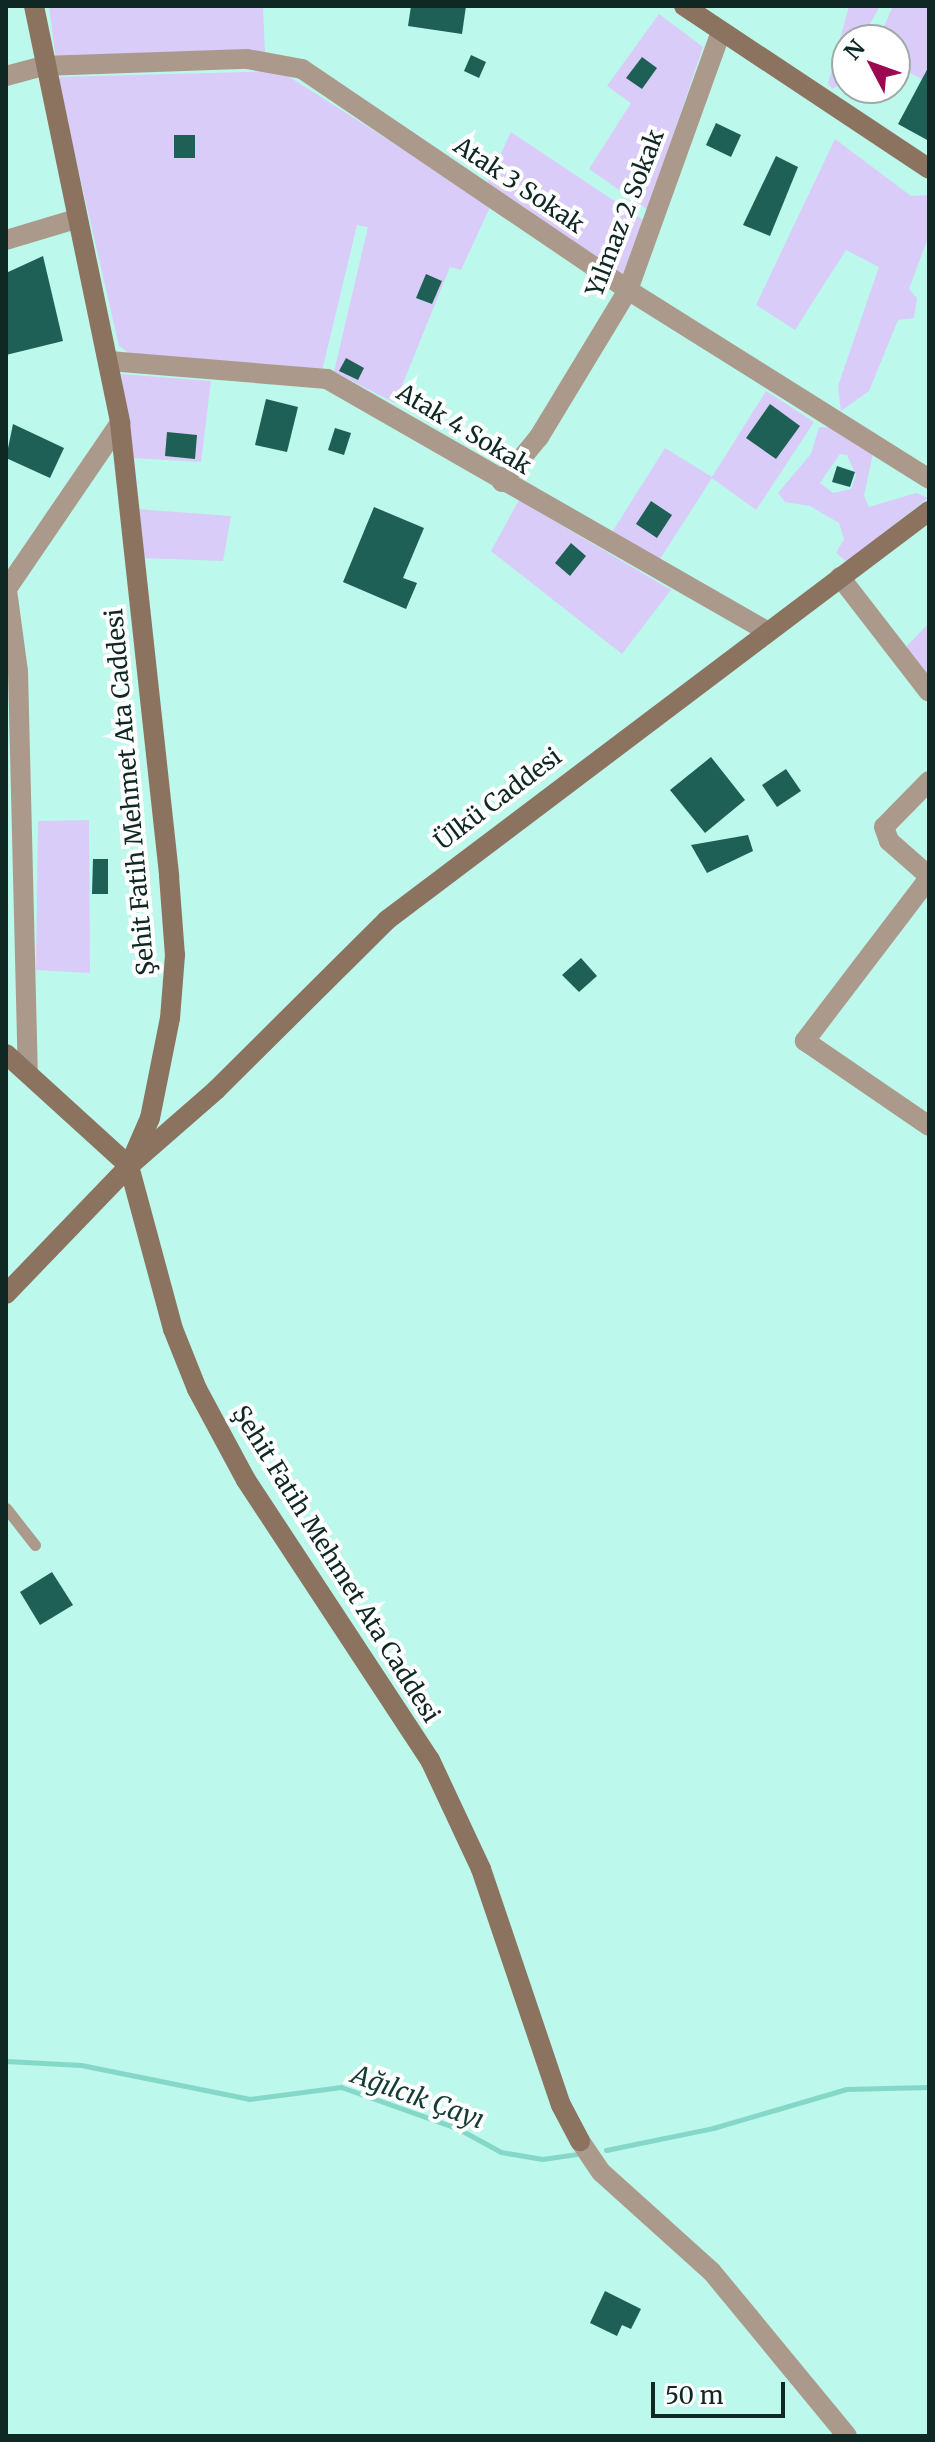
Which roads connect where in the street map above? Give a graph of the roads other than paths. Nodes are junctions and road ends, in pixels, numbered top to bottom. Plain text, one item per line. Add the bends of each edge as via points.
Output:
1 (34, 6) edge
2 (684, 6) edge
3 (721, 32) junction
4 (43, 66) junction
5 (6, 76) edge
6 (929, 169) edge
7 (76, 219) junction
8 (6, 240) edge
9 (628, 290) junction
10 (109, 361) junction
11 (120, 423) junction
12 (929, 479) edge
13 (502, 482) junction
14 (929, 511) edge
15 (840, 577) junction
16 (6, 590) edge
17 (765, 630) junction
18 (929, 692) edge
19 (929, 781) edge
20 (929, 877) edge
21 (6, 1054) edge
22 (28, 1072) junction
23 (929, 1126) edge
24 (129, 1166) junction
25 (6, 1294) edge
26 (6, 1508) edge
27 (35, 1545) dead end
28 (847, 2436) edge

1 - 4 street, Şehit Fatih Mehmet Ata Caddesi
2 - 3 street
3 - 6 street
3 - 9 street, Yılmaz 2 Sokak
4 - 5 street, Atak 3 Sokak
4 - 7 street, Şehit Fatih Mehmet Ata Caddesi
4 - 9 street, Atak 3 Sokak via 287,62
7 - 8 street
7 - 10 street, Şehit Fatih Mehmet Ata Caddesi
9 - 12 street, Atak 3 Sokak
9 - 13 street, Yılmaz 2 Sokak via 555,412
10 - 11 street, Şehit Fatih Mehmet Ata Caddesi
10 - 13 street, Atak 4 Sokak via 327,379
11 - 16 street
11 - 24 street, Şehit Fatih Mehmet Ata Caddesi via 175,955 160,1078
13 - 17 street, Atak 4 Sokak
14 - 15 street, Ülkü Caddesi
15 - 17 street, Ülkü Caddesi
15 - 18 street
16 - 22 street via 18,671
17 - 24 street, Ülkü Caddesi via 387,920 206,1099
19 - 20 street via 884,827 889,841
20 - 23 street via 805,1041
21 - 22 street
22 - 24 street
24 - 25 street, Ülkü Caddesi
24 - 28 street, Şehit Fatih Mehmet Ata Caddesi via 173,1329 197,1389 246,1480 430,1760 481,1869 561,2105 580,2141 601,2172 712,2272
26 - 27 lane

